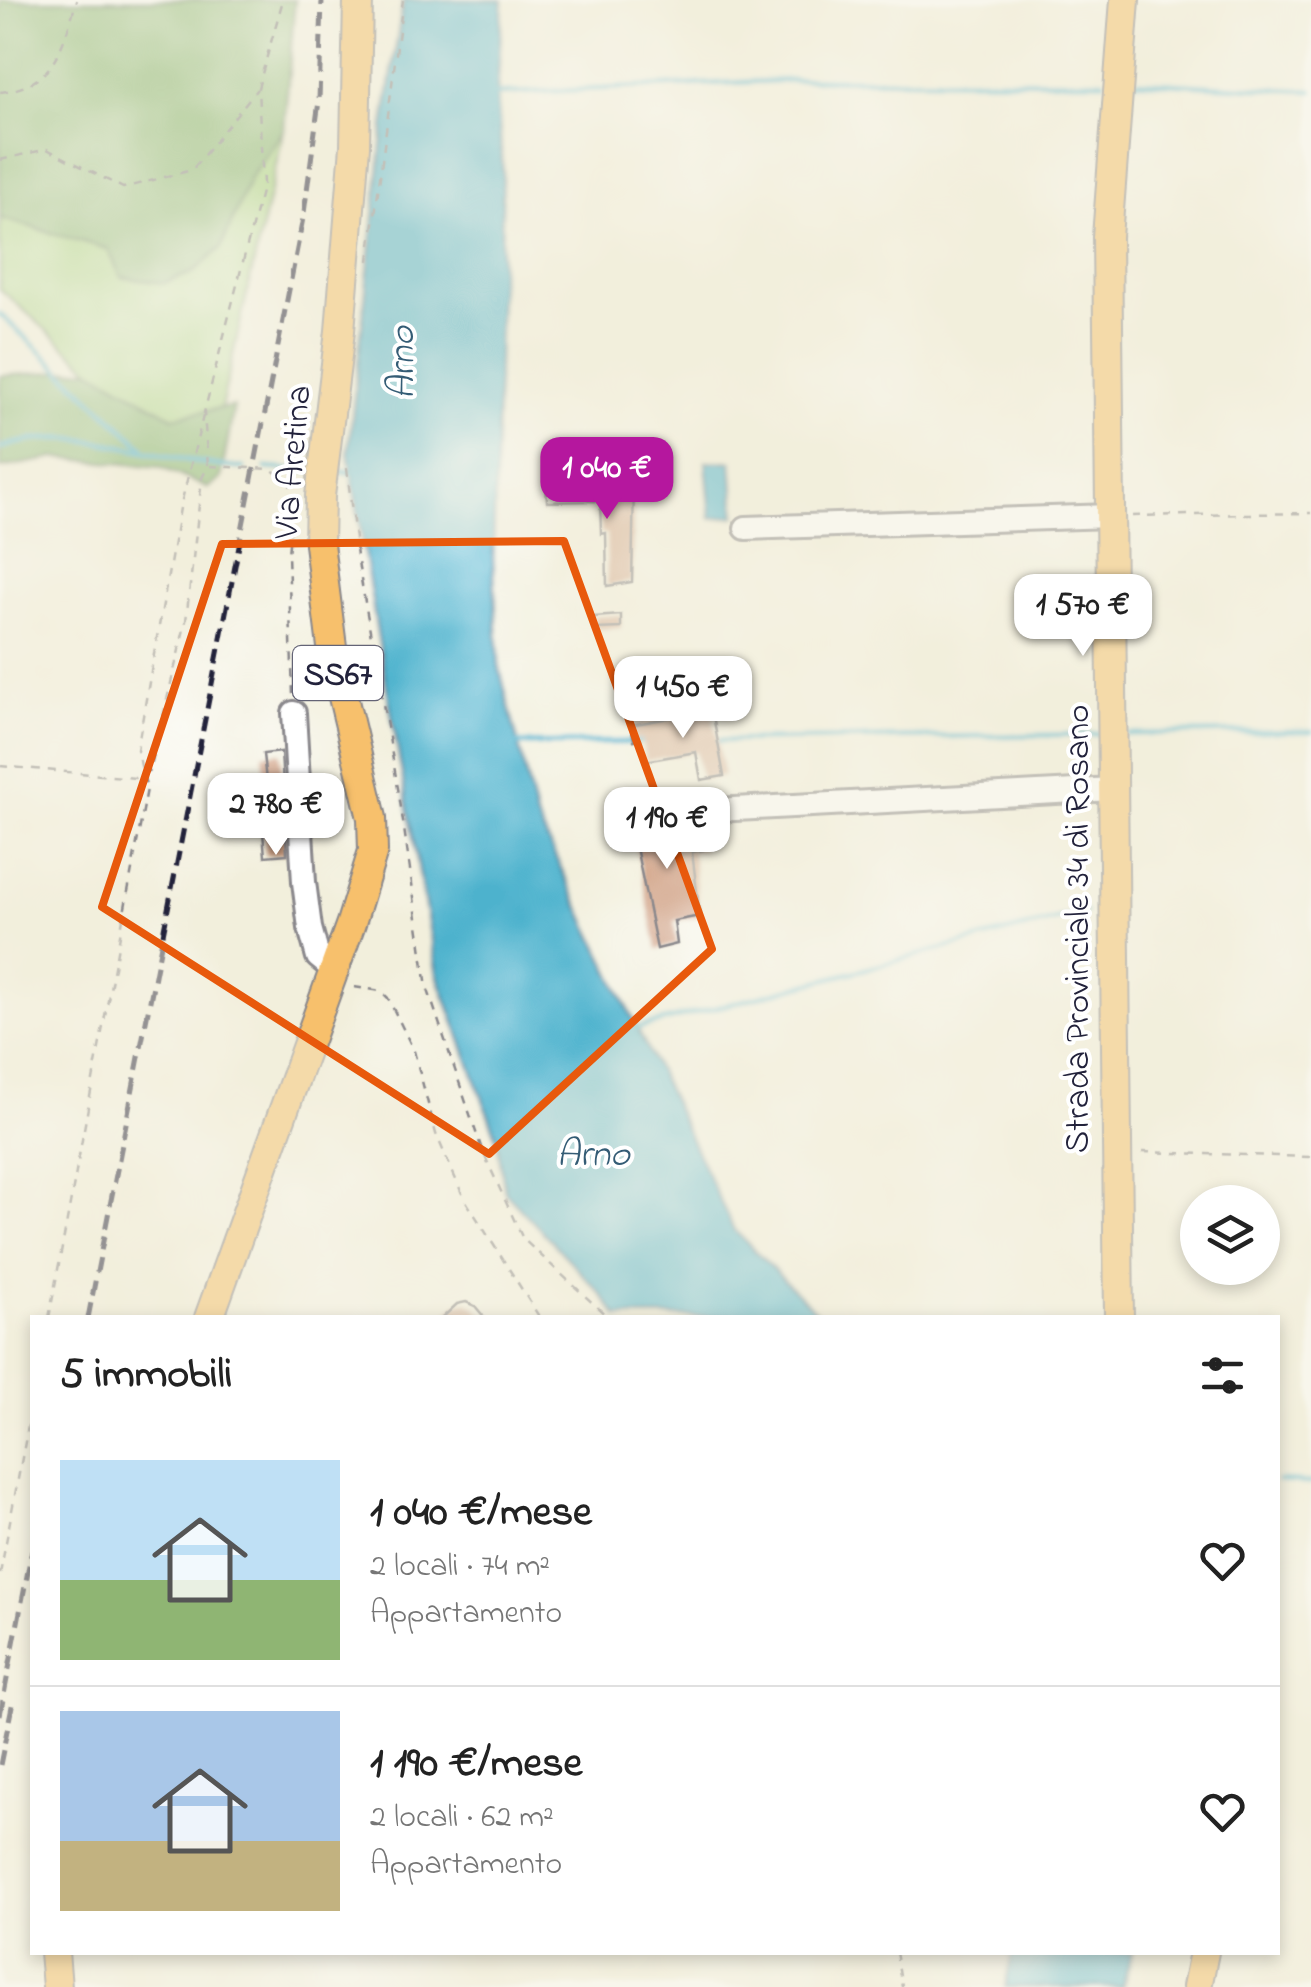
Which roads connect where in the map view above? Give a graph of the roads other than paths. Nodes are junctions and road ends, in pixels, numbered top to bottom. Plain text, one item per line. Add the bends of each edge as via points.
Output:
1 (358, 0) edge
2 (1123, 7) edge
3 (1110, 516) junction
4 (746, 528) dead end
5 (294, 713) road end
6 (1113, 789) junction
7 (716, 810) dead end
8 (334, 970) junction
9 (210, 1315) edge
10 (1119, 1315) edge
11 (54, 1955) edge
12 (1203, 1955) edge
13 (58, 1987) edge
14 (1197, 1987) edge

1 - 8 main road, Via Aretina / SS67 via 355,146 319,544 333,655 372,818 373,851
2 - 3 main road, Strada Provinciale 34 di Rosano via 1107,236
3 - 4 street
3 - 6 main road, Strada Provinciale 34 di Rosano
5 - 8 street via 310,928 318,956
6 - 7 street
6 - 10 main road, Strada Provinciale 34 di Rosano
8 - 9 main road, Via Aretina / SS67
11 - 13 main road
12 - 14 main road

